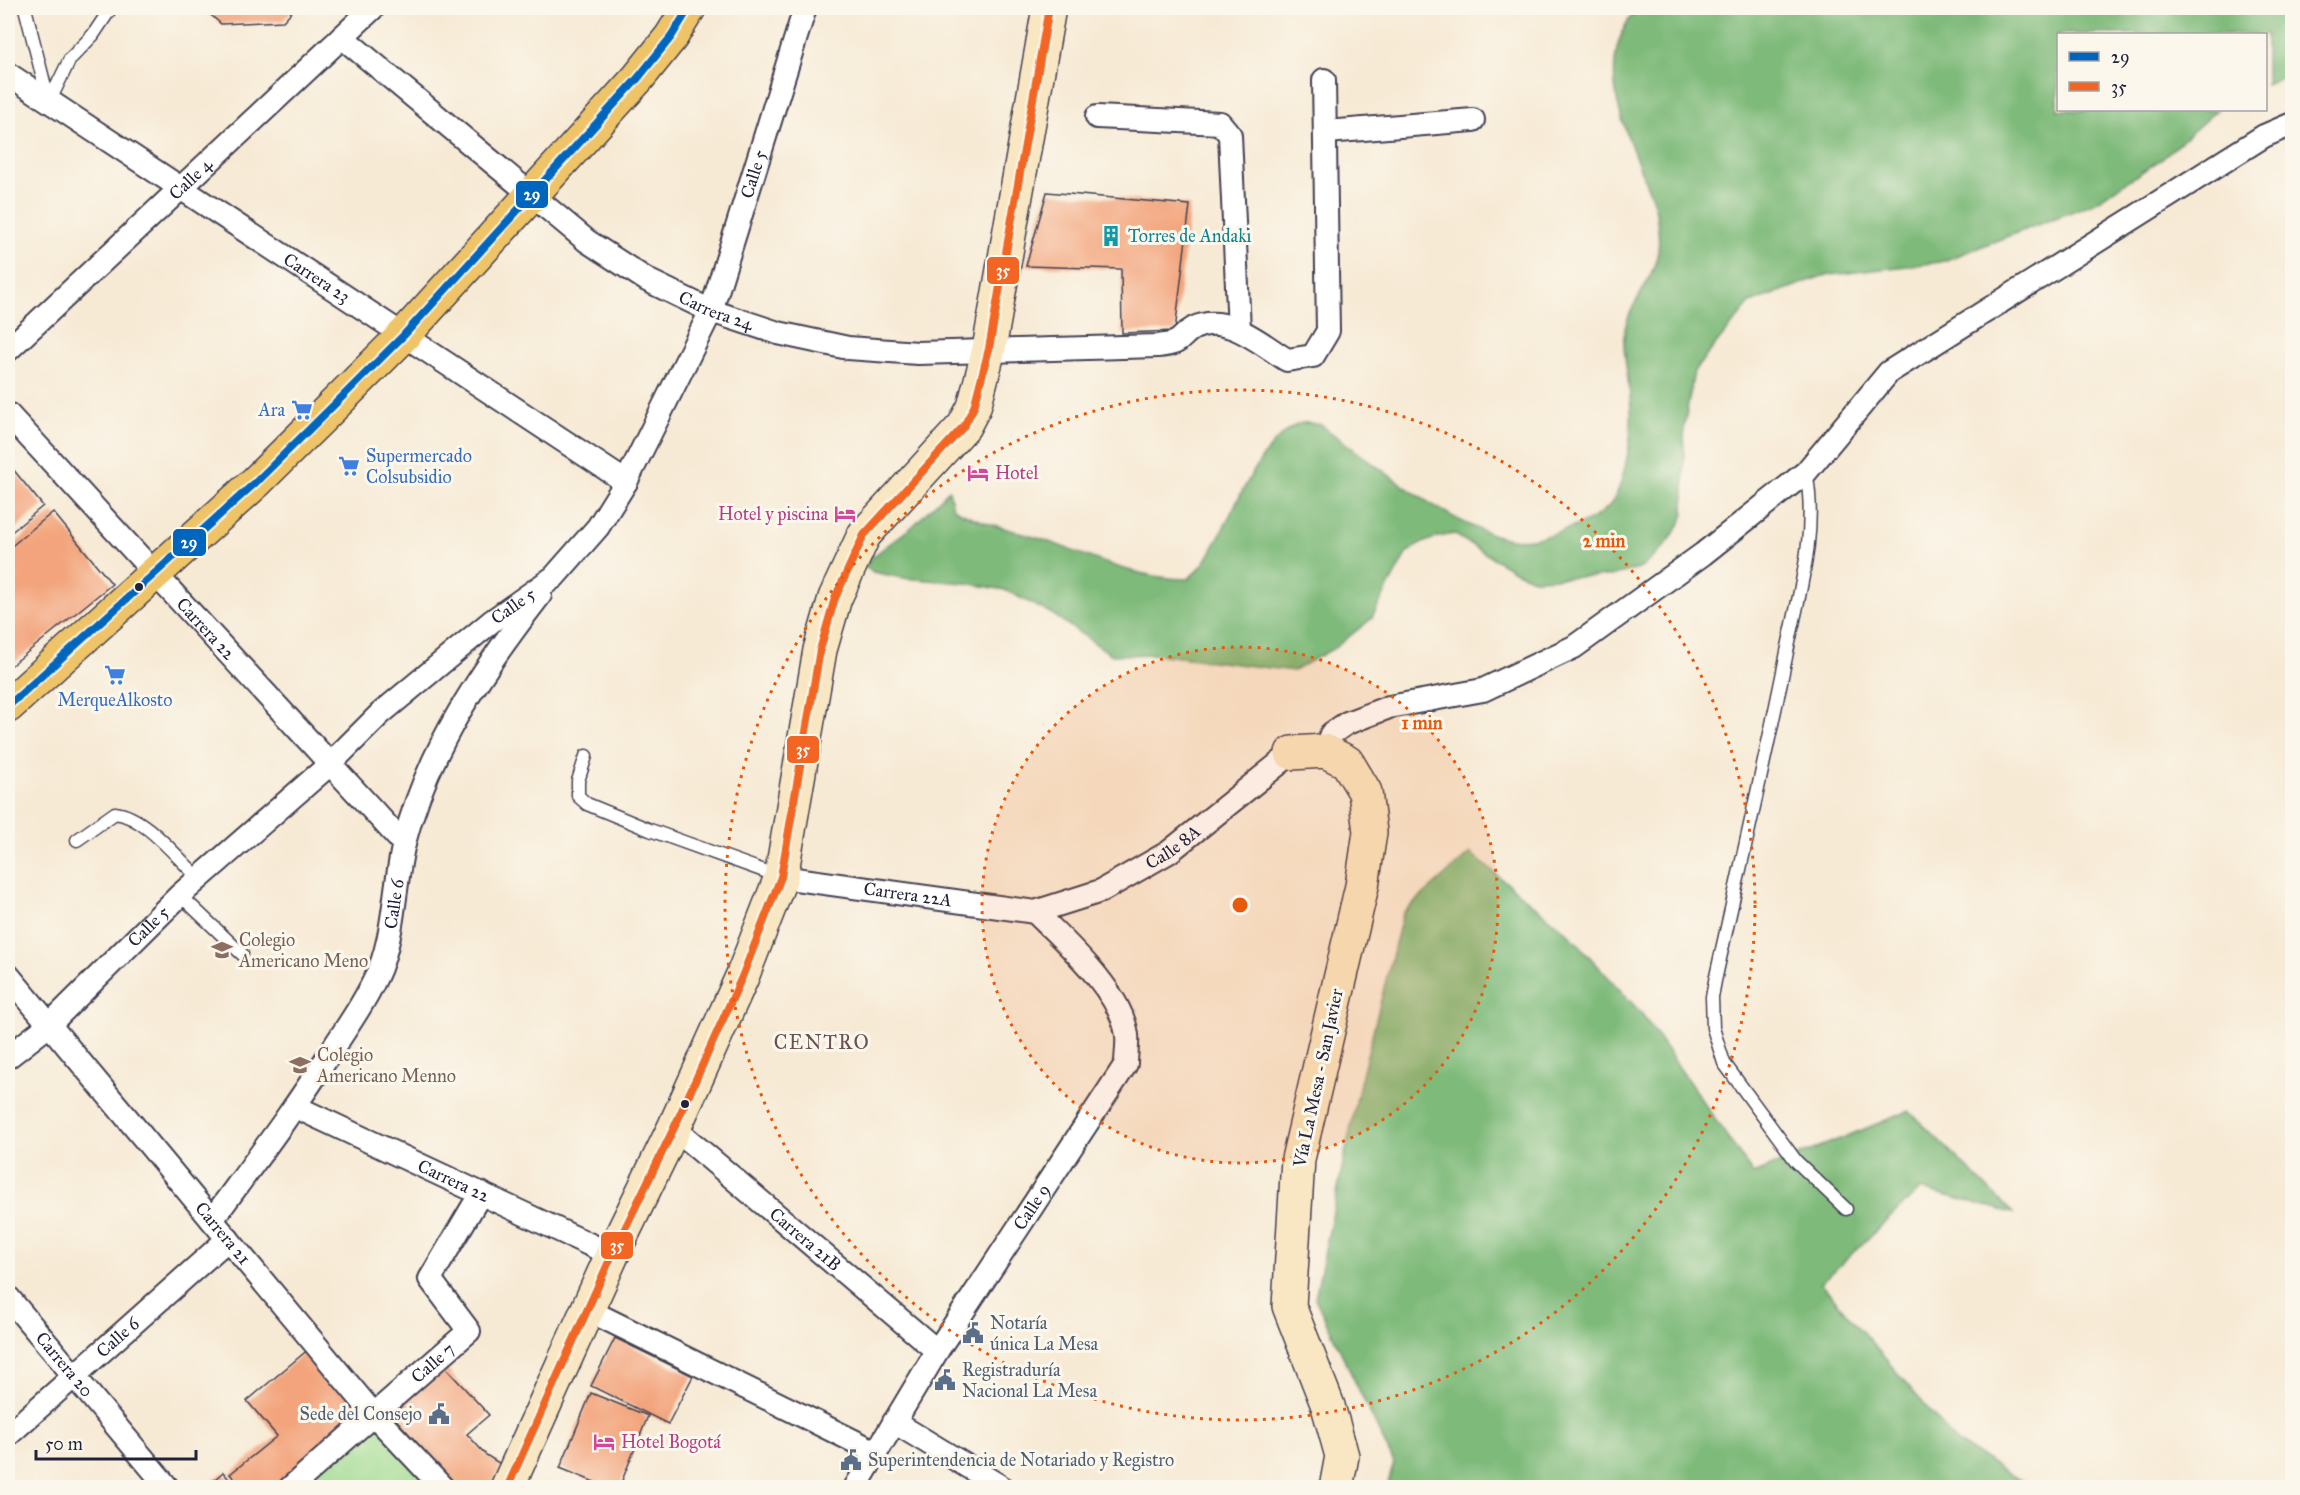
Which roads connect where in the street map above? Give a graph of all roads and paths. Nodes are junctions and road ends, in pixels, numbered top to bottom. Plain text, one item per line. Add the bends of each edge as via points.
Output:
1 (25, 8) edge
2 (111, 8) edge
3 (373, 8) edge
4 (689, 8) edge
5 (805, 8) edge
6 (1049, 8) edge
7 (342, 37) junction
8 (8, 74) edge
9 (1324, 80) dead end
10 (49, 102) junction
11 (1097, 117) dead end
12 (1473, 120) dead end
13 (2292, 124) edge
14 (1327, 132) junction
15 (181, 188) junction
16 (533, 194) junction
17 (711, 311) junction
18 (1239, 330) junction
19 (404, 335) junction
20 (989, 349) junction
21 (8, 350) edge
22 (8, 414) edge
23 (1806, 472) junction
24 (626, 482) junction
25 (153, 573) junction
26 (554, 577) junction
27 (8, 706) edge
28 (1325, 750) junction
29 (1292, 753) joint
30 (586, 756) dead end
31 (329, 765) junction
32 (77, 840) dead end
33 (404, 844) junction
34 (781, 877) junction
35 (199, 878) junction
36 (180, 895) junction
37 (1035, 912) junction
38 (242, 954) dead end
39 (8, 975) edge
40 (49, 1025) junction
41 (8, 1058) edge
42 (296, 1107) junction
43 (674, 1128) junction
44 (481, 1192) junction
45 (1845, 1209) dead end
46 (212, 1220) junction
47 (228, 1239) junction
48 (612, 1255) junction
49 (8, 1297) edge
50 (588, 1310) junction
51 (937, 1351) junction
52 (72, 1376) junction
53 (375, 1416) junction
54 (894, 1422) junction
55 (8, 1435) edge
56 (876, 1452) junction
57 (168, 1488) edge
58 (290, 1488) edge
59 (443, 1488) edge
60 (507, 1488) edge
61 (855, 1488) edge
62 (1003, 1488) edge
63 (1336, 1488) edge

1 - 10 lane
2 - 10 lane via 70,59
3 - 7 street, Calle 4
4 - 16 main road via 671,38 638,78
5 - 17 street, Calle 5
6 - 20 main road
7 - 15 street, Calle 4
7 - 16 street, Carrera 24
8 - 10 street, Carrera 23
9 - 14 street
10 - 15 street, Carrera 23
11 - 18 street via 1220,123 1230,135
12 - 14 street
13 - 23 street via 2264,136 1888,372
14 - 18 street via 1328,331 1313,356 1287,360
15 - 19 street, Carrera 23
15 - 21 street, Calle 4
16 - 17 street, Carrera 24 via 616,261
16 - 19 main road
17 - 20 street, Carrera 24 via 778,333 848,348 918,352
17 - 24 street, Calle 5
18 - 20 street, Carrera 24 via 1221,324 1194,328 1178,344 1158,346
19 - 24 street, Carrera 23
19 - 25 main road via 256,482
20 - 34 main road via 974,407 964,426 864,535 835,598 820,650
22 - 25 street, Carrera 22
23 - 28 street via 1574,647 1483,690 1389,707 1347,723 1331,734
23 - 45 lane via 1811,507 1808,546 1715,981 1712,1013 1718,1046 1734,1079 1796,1161
24 - 26 street, Calle 5 via 598,527
25 - 27 main road
25 - 31 street, Carrera 22
26 - 31 street, Calle 5 via 435,666
26 - 33 street, Calle 6 via 484,668 463,704 430,770
28 - 29 main road
28 - 63 main road, Vía La Mesa - San Javier via 1347,762 1365,792 1370,832 1362,886 1298,1159 1289,1306 1328,1406 1342,1456
29 - 37 street, Calle 8A via 1169,852 1101,891
30 - 34 lane via 578,796 587,804
31 - 33 street, Carrera 22
31 - 35 street, Calle 5
32 - 35 lane via 115,813 128,814
33 - 42 street, Calle 6 via 390,933 380,968 360,1007
34 - 37 street, Carrera 22A
34 - 43 main road via 742,977
35 - 36 street, Calle 5
36 - 38 lane
36 - 40 street, Calle 5
37 - 51 street, Calle 9 via 1090,967 1117,1008 1127,1035 1126,1064
39 - 40 street, Carrera 21
40 - 41 street, Calle 5
40 - 46 street, Carrera 21
42 - 44 street, Carrera 22
42 - 46 street, Calle 6
43 - 48 main road
43 - 51 street, Carrera 21B
44 - 48 street, Carrera 22
44 - 53 street, Calle 7 via 430,1279 469,1331
46 - 47 street, Carrera 21
47 - 52 street, Calle 6
47 - 53 street, Carrera 21
48 - 50 main road
49 - 52 street, Carrera 20
50 - 56 street
50 - 60 main road
51 - 54 street, Calle 9
52 - 55 street, Calle 6
52 - 57 street, Carrera 20
53 - 58 street, Calle 7
53 - 59 street, Carrera 21
54 - 56 street, Calle 9
54 - 62 street
56 - 61 street, Calle 9

